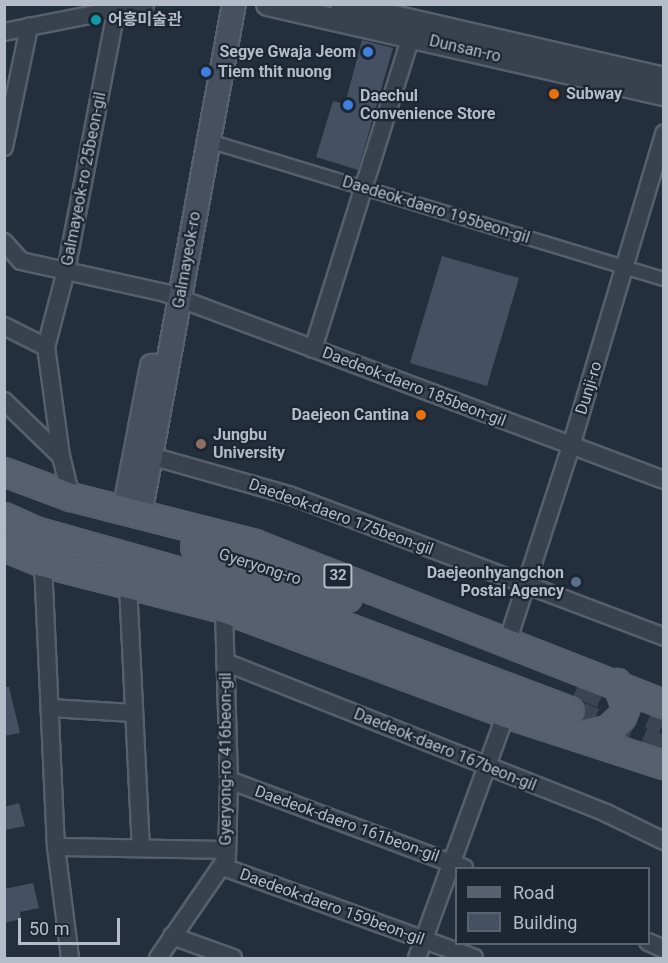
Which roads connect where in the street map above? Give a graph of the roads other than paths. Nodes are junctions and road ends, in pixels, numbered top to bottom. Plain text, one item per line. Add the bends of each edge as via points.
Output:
1 (145, 4) edge
2 (220, 4) edge
3 (234, 4) edge
4 (267, 4) edge
5 (341, 4) edge
6 (116, 10) junction
7 (29, 27) junction
8 (4, 32) edge
9 (411, 36) junction
10 (663, 78) edge
11 (663, 94) edge
12 (663, 134) edge
13 (209, 141) junction
14 (4, 147) edge
15 (364, 188) junction
16 (4, 242) edge
17 (625, 267) junction
18 (66, 271) junction
19 (663, 279) edge
20 (172, 296) junction
21 (4, 326) edge
22 (46, 347) junction
23 (314, 349) junction
24 (4, 401) edge
25 (571, 446) junction
26 (61, 456) junction
27 (151, 456) junction
28 (4, 472) edge
29 (663, 480) edge
30 (4, 488) edge
31 (71, 497) junction
32 (132, 513) junction
33 (4, 517) edge
34 (4, 547) edge
35 (43, 563) junction
36 (128, 585) junction
37 (528, 586) junction
38 (224, 609) junction
39 (663, 637) edge
40 (508, 640) junction
41 (225, 662) junction
42 (616, 683) junction
43 (578, 685) tunnel mouth
44 (663, 704) edge
45 (50, 708) junction
46 (570, 711) tunnel mouth
47 (133, 713) junction
48 (506, 714) junction
49 (578, 737) junction
50 (663, 765) edge
51 (484, 767) junction
52 (229, 780) junction
53 (663, 841) edge
54 (56, 847) junction
55 (141, 848) junction
56 (227, 850) junction
57 (458, 866) edge
58 (223, 867) junction
59 (455, 872) edge
60 (172, 936) junction
61 (423, 940) junction
62 (70, 958) edge
63 (158, 958) edge
64 (233, 958) edge
65 (417, 958) edge
66 (474, 958) edge

1 - 6 street
2 - 20 main road, Galmayeok-ro
3 - 13 main road, Galmayeok-ro
4 - 9 street, Dunsan-ro
5 - 10 street, Dunsan-ro
6 - 7 street
6 - 18 street, Galmayeok-ro 25beon-gil
7 - 8 street
7 - 14 street
9 - 11 street, Dunsan-ro
9 - 15 street
12 - 17 street, Dunji-ro
13 - 15 street, Daedeok-daero 195beon-gil
13 - 20 main road, Galmayeok-ro
15 - 17 street, Daedeok-daero 195beon-gil
15 - 23 street
16 - 18 street, Daedeok-daero 185beon-gil via 21,261
17 - 19 street, Daedeok-daero 195beon-gil
17 - 25 street, Dunji-ro
18 - 20 street, Daedeok-daero 185beon-gil
18 - 22 street, Galmayeok-ro 25beon-gil
20 - 23 street, Daedeok-daero 185beon-gil
20 - 27 main road, Galmayeok-ro
20 - 32 main road, Galmayeok-ro
21 - 22 street
22 - 26 street
23 - 25 street, Daedeok-daero 185beon-gil
24 - 26 street
25 - 29 street, Daedeok-daero 185beon-gil
25 - 37 street, Dunji-ro
26 - 31 street
27 - 32 main road, Galmayeok-ro
27 - 37 street, Daedeok-daero 175beon-gil via 289,495
28 - 31 main road, 32
30 - 43 main road, Gyeryong-ro / 32 via 71,514 241,559
31 - 32 main road, 32
32 - 40 main road, 32 via 255,544
33 - 46 main road, Gyeryong-ro via 35,531 256,592
34 - 35 main road
35 - 36 main road
35 - 45 street
36 - 38 main road
36 - 47 street
37 - 39 street, Daedeok-daero 175beon-gil
37 - 40 street, Dunji-ro
38 - 41 street, Gyeryong-ro 416beon-gil
38 - 48 main road
40 - 42 main road, 32
41 - 51 street, Daedeok-daero 167beon-gil
41 - 52 street, Gyeryong-ro 416beon-gil
42 - 44 main road, 32
42 - 49 main road via 626,707 622,717 609,729
45 - 47 street
45 - 54 street
47 - 55 street
48 - 49 main road
48 - 51 street
49 - 50 main road
51 - 53 street, Daedeok-daero 167beon-gil via 606,813
51 - 57 street
52 - 56 street, Gyeryong-ro 416beon-gil
52 - 57 street, Daedeok-daero 161beon-gil
54 - 55 street
54 - 62 street
55 - 56 street
56 - 58 street, Gyeryong-ro 416beon-gil
58 - 60 street, Gyeryong-ro 416beon-gil
58 - 61 street, Daedeok-daero 159beon-gil
59 - 61 street
60 - 63 street, Gyeryong-ro 416beon-gil
60 - 64 street
61 - 65 street
61 - 66 street, Daedeok-daero 159beon-gil

